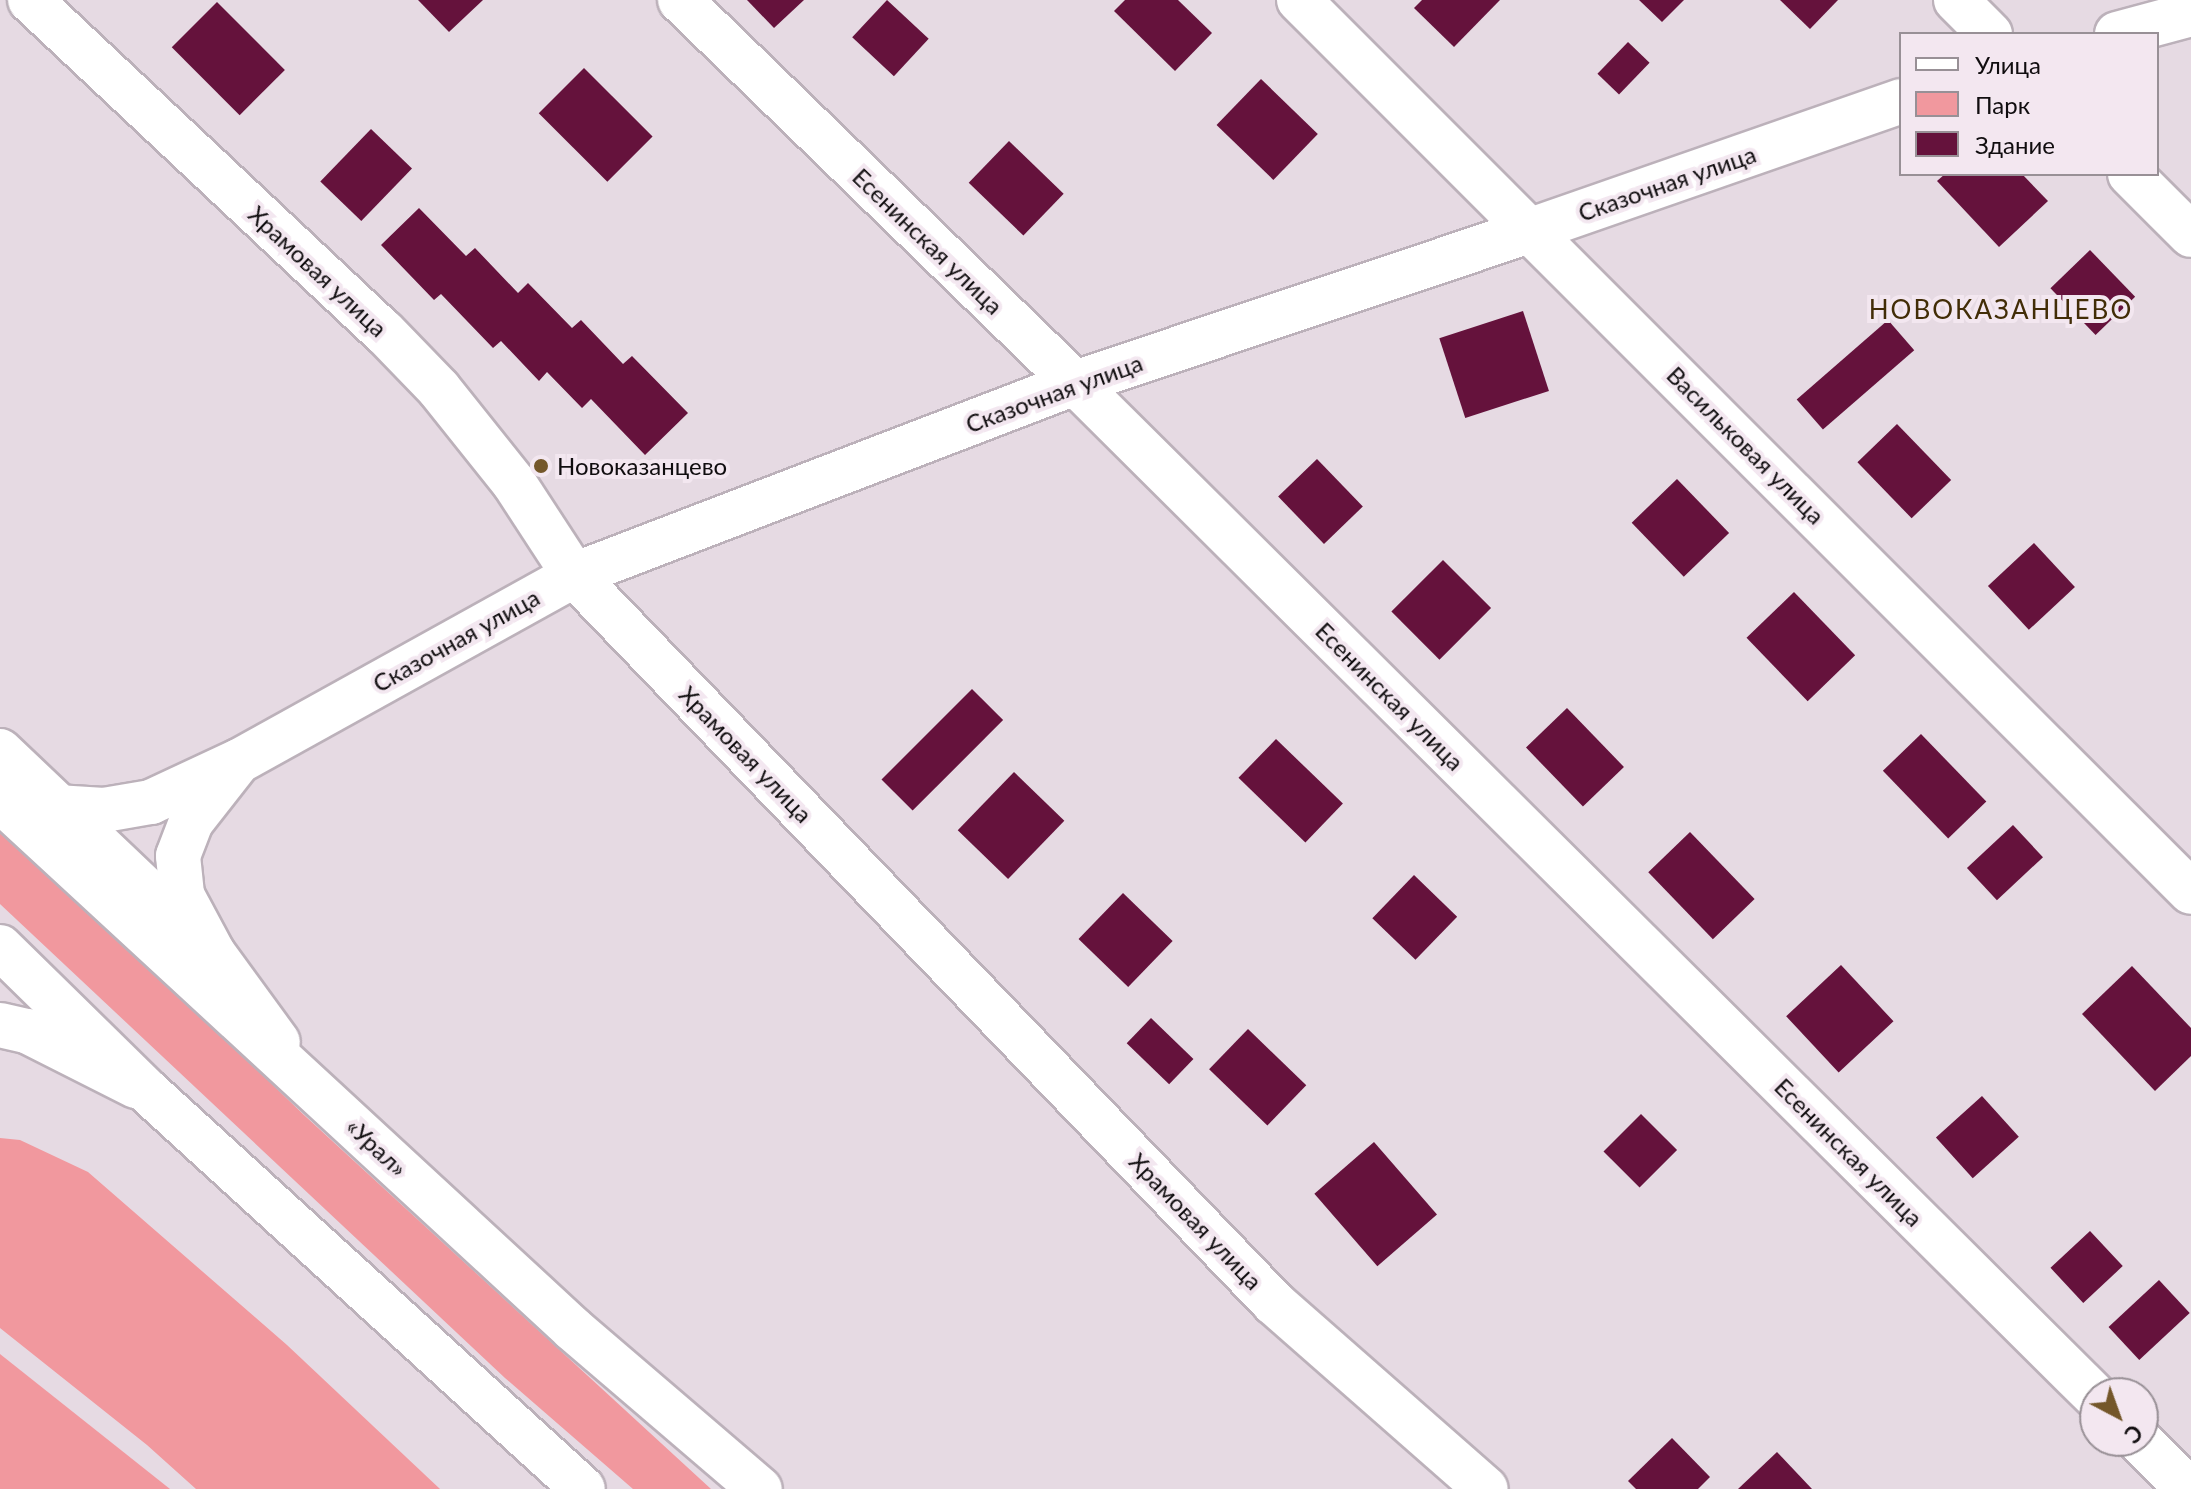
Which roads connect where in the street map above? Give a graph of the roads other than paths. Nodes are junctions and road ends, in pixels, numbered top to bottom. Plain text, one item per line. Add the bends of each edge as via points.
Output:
1 (30, 0) edge
2 (680, 0) edge
3 (1299, 0) edge
4 (1956, 0) edge
5 (2191, 14) edge
6 (1988, 32) edge
7 (2124, 32) edge
8 (1899, 102) edge
9 (2132, 176) edge
10 (1531, 230) junction
11 (2191, 235) edge
12 (1075, 383) junction
13 (574, 575) junction
14 (0, 751) edge
15 (239, 761) junction
16 (0, 800) edge
17 (56, 807) junction
18 (2191, 892) edge
19 (0, 947) edge
20 (213, 953) junction
21 (0, 1025) edge
22 (307, 1082) junction
23 (147, 1091) junction
24 (2079, 1380) edge
25 (2156, 1457) edge
26 (583, 1489) edge
27 (760, 1489) edge
28 (1486, 1489) edge
29 (2188, 1489) edge

1 - 13 street, Храмовая улица via 439,389 514,483
2 - 12 street, Есенинская улица
3 - 10 street, Васильковая улица
4 - 6 street
5 - 7 street
8 - 10 street, Сказочная улица
9 - 11 street
10 - 12 street, Сказочная улица
10 - 18 street, Васильковая улица
12 - 13 street, Сказочная улица
12 - 24 street, Есенинская улица
13 - 15 street, Сказочная улица
13 - 28 street, Храмовая улица via 1273,1302
14 - 17 street
15 - 17 street, Сказочная улица via 151,802 104,810
15 - 20 street via 191,822 178,856 182,895
16 - 22 street, «Урал»
17 - 20 street
19 - 23 street
20 - 22 street
21 - 23 street via 27,1031
22 - 27 street, «Урал» via 573,1329
23 - 26 street
25 - 29 street

